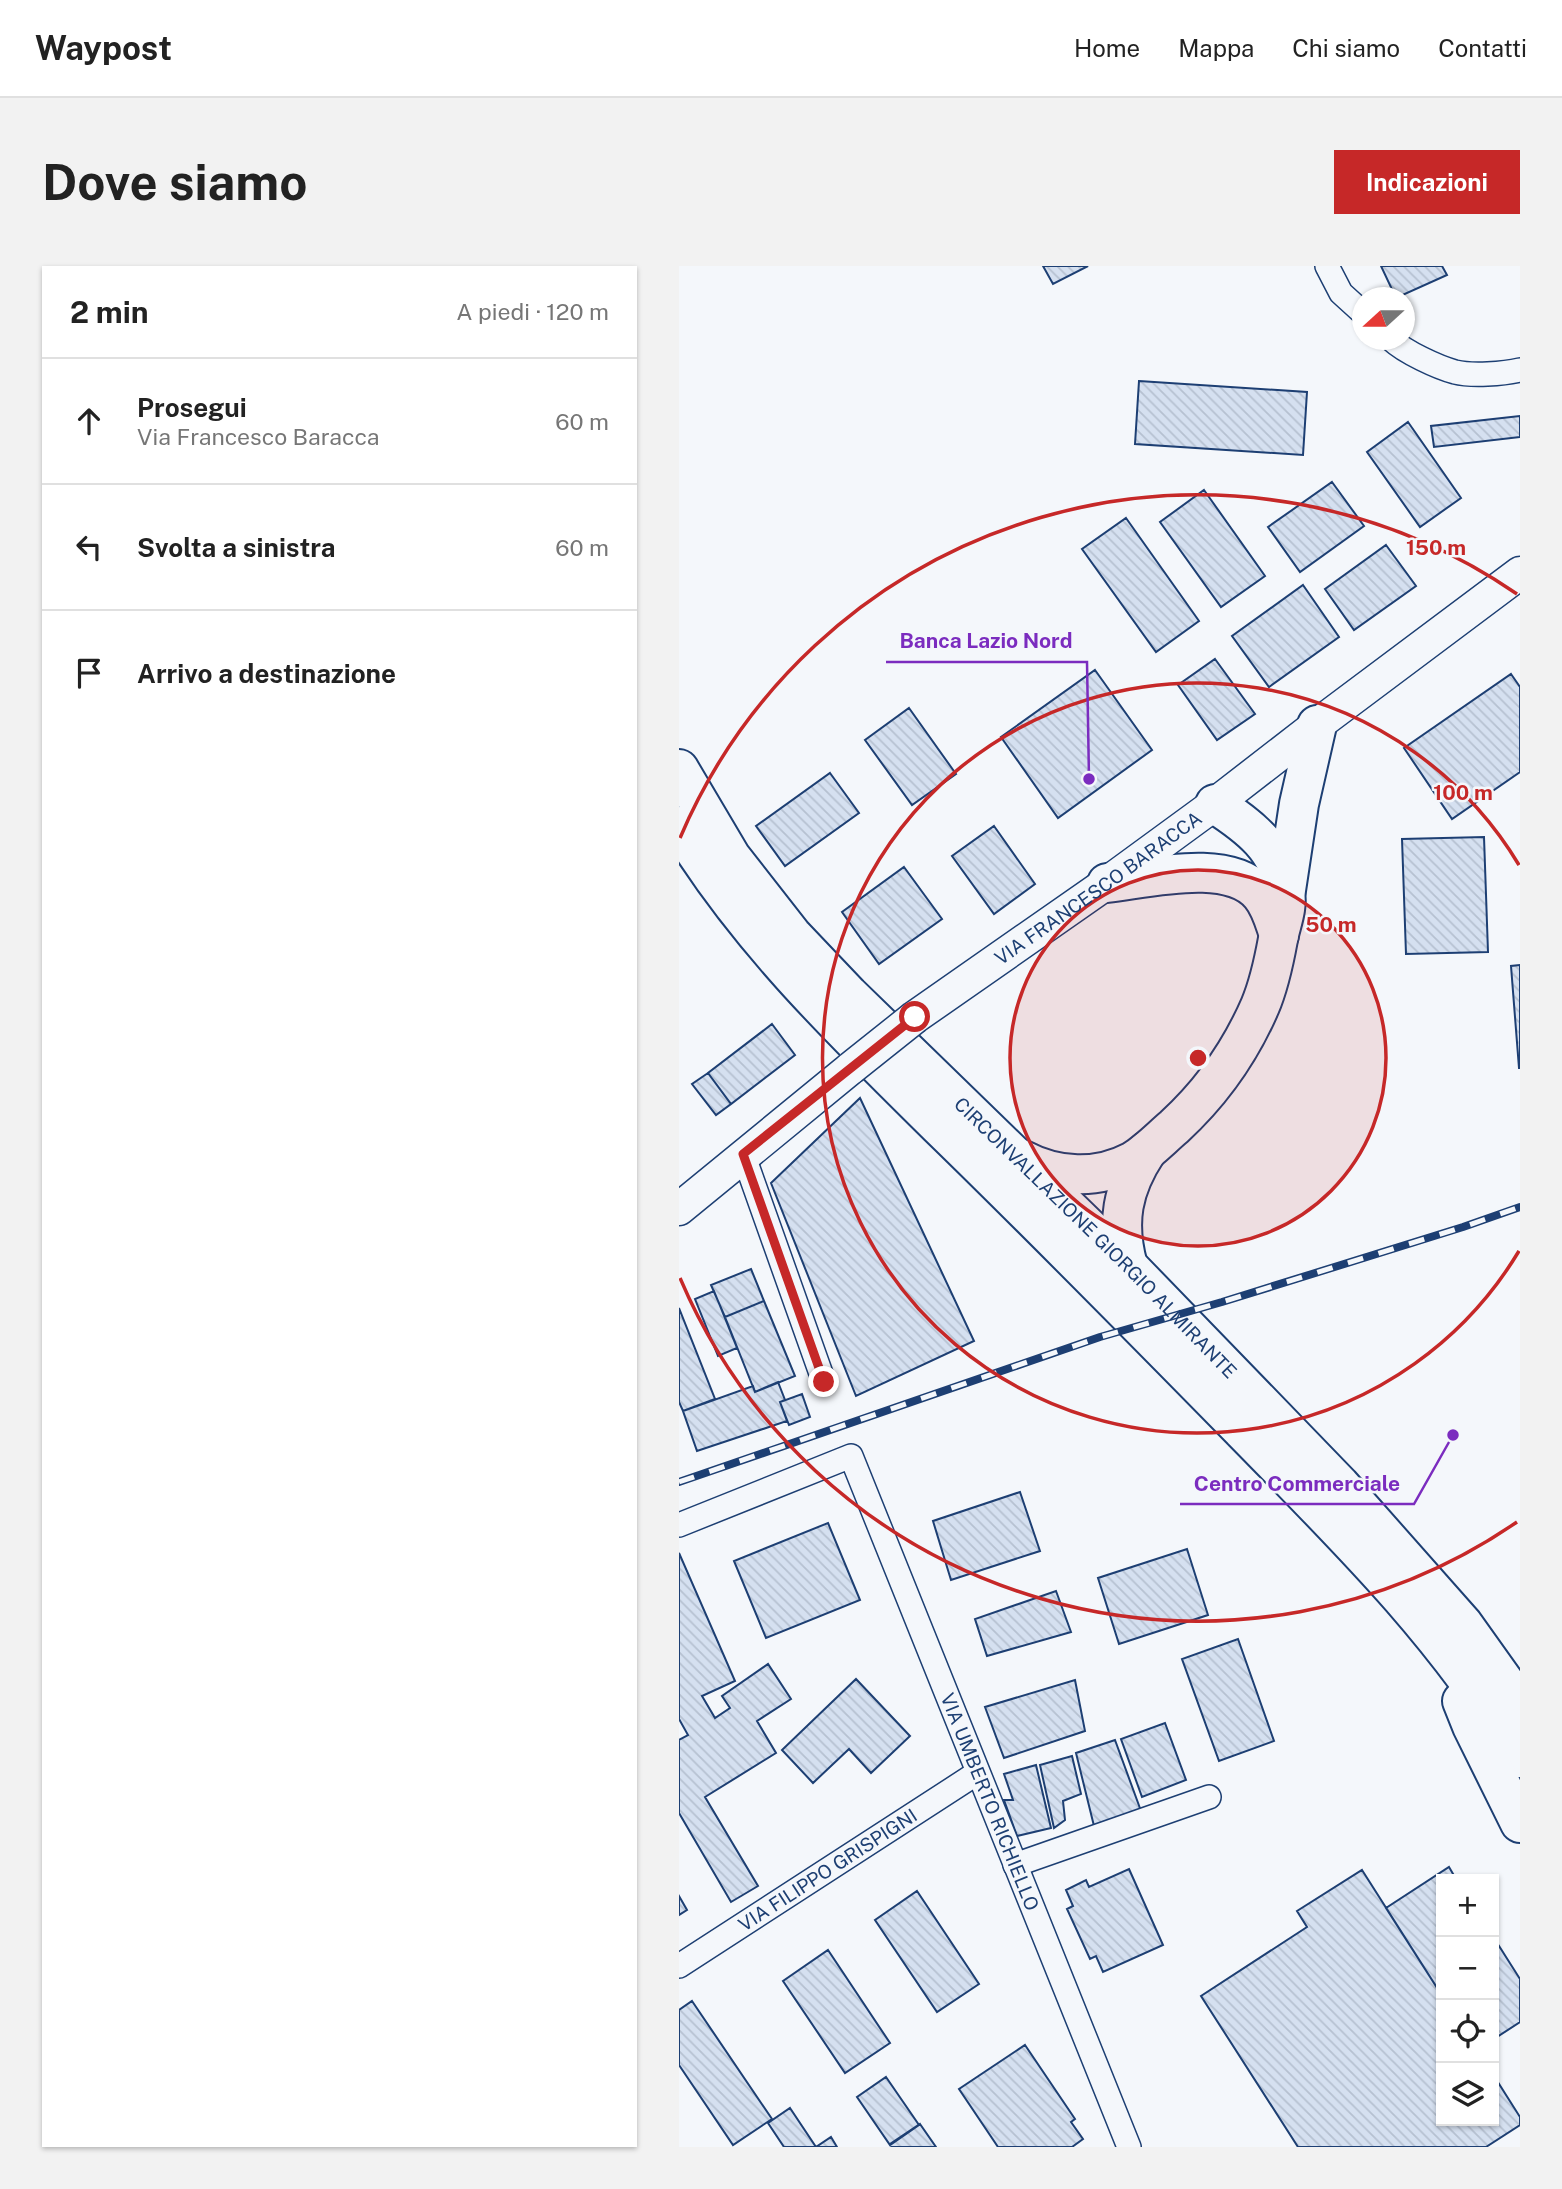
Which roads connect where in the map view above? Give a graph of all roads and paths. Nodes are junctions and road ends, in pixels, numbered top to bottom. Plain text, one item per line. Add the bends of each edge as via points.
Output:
1 (1327, 266) edge
2 (1352, 303) edge
3 (1404, 350) edge
4 (1520, 370) edge
5 (1520, 573) edge
6 (1317, 724) junction
7 (679, 769) edge
8 (1215, 804) junction
9 (680, 827) edge
10 (1107, 883) junction
11 (1268, 889) junction
12 (1002, 1145) junction
13 (1147, 1151) junction
14 (743, 1154) junction
15 (679, 1209) edge
16 (1128, 1266) junction
17 (824, 1382) dead end
18 (679, 1525) edge
19 (1437, 1637) junction
20 (1508, 1678) edge
21 (1520, 1704) edge
22 (1520, 1758) edge
23 (977, 1773) junction
24 (1209, 1797) dead end
25 (1520, 1823) edge
26 (1014, 1865) junction
27 (679, 1966) edge
28 (1129, 2147) edge

1 - 2 street via 1341,293
3 - 4 street via 1455,373
5 - 6 main road, VIA FRANCESCO BARACCA
6 - 8 main road, VIA FRANCESCO BARACCA
6 - 11 highway via 1300,804
7 - 12 highway, CIRCONVALLAZIONE GIORGIO ALMIRANTE via 731,857 792,935
8 - 10 main road, VIA FRANCESCO BARACCA
8 - 11 highway via 1244,823 1275,860
9 - 19 highway, CIRCONVALLAZIONE GIORGIO ALMIRANTE via 746,923 838,1026 1343,1532
10 - 11 highway via 1204,873 1231,876
10 - 14 main road, VIA FRANCESCO BARACCA, bridge via 915,1017
11 - 13 highway via 1284,921 1260,1005 1222,1075 1195,1108
12 - 13 highway via 1034,1166 1070,1175 1105,1172
12 - 16 highway, CIRCONVALLAZIONE GIORGIO ALMIRANTE
13 - 16 highway via 1124,1201 1121,1235
14 - 15 main road, VIA FRANCESCO BARACCA
14 - 17 street
16 - 20 highway, CIRCONVALLAZIONE GIORGIO ALMIRANTE via 1377,1526
18 - 23 street, VIA UMBERTO RICHIELLO via 851,1456
19 - 22 highway, CIRCONVALLAZIONE GIORGIO ALMIRANTE
19 - 25 highway via 1472,1727
20 - 21 highway, CIRCONVALLAZIONE GIORGIO ALMIRANTE
23 - 26 street, VIA UMBERTO RICHIELLO
23 - 27 street, VIA FILIPPO GRISPIGNI
24 - 26 street
26 - 28 street, VIA UMBERTO RICHIELLO

